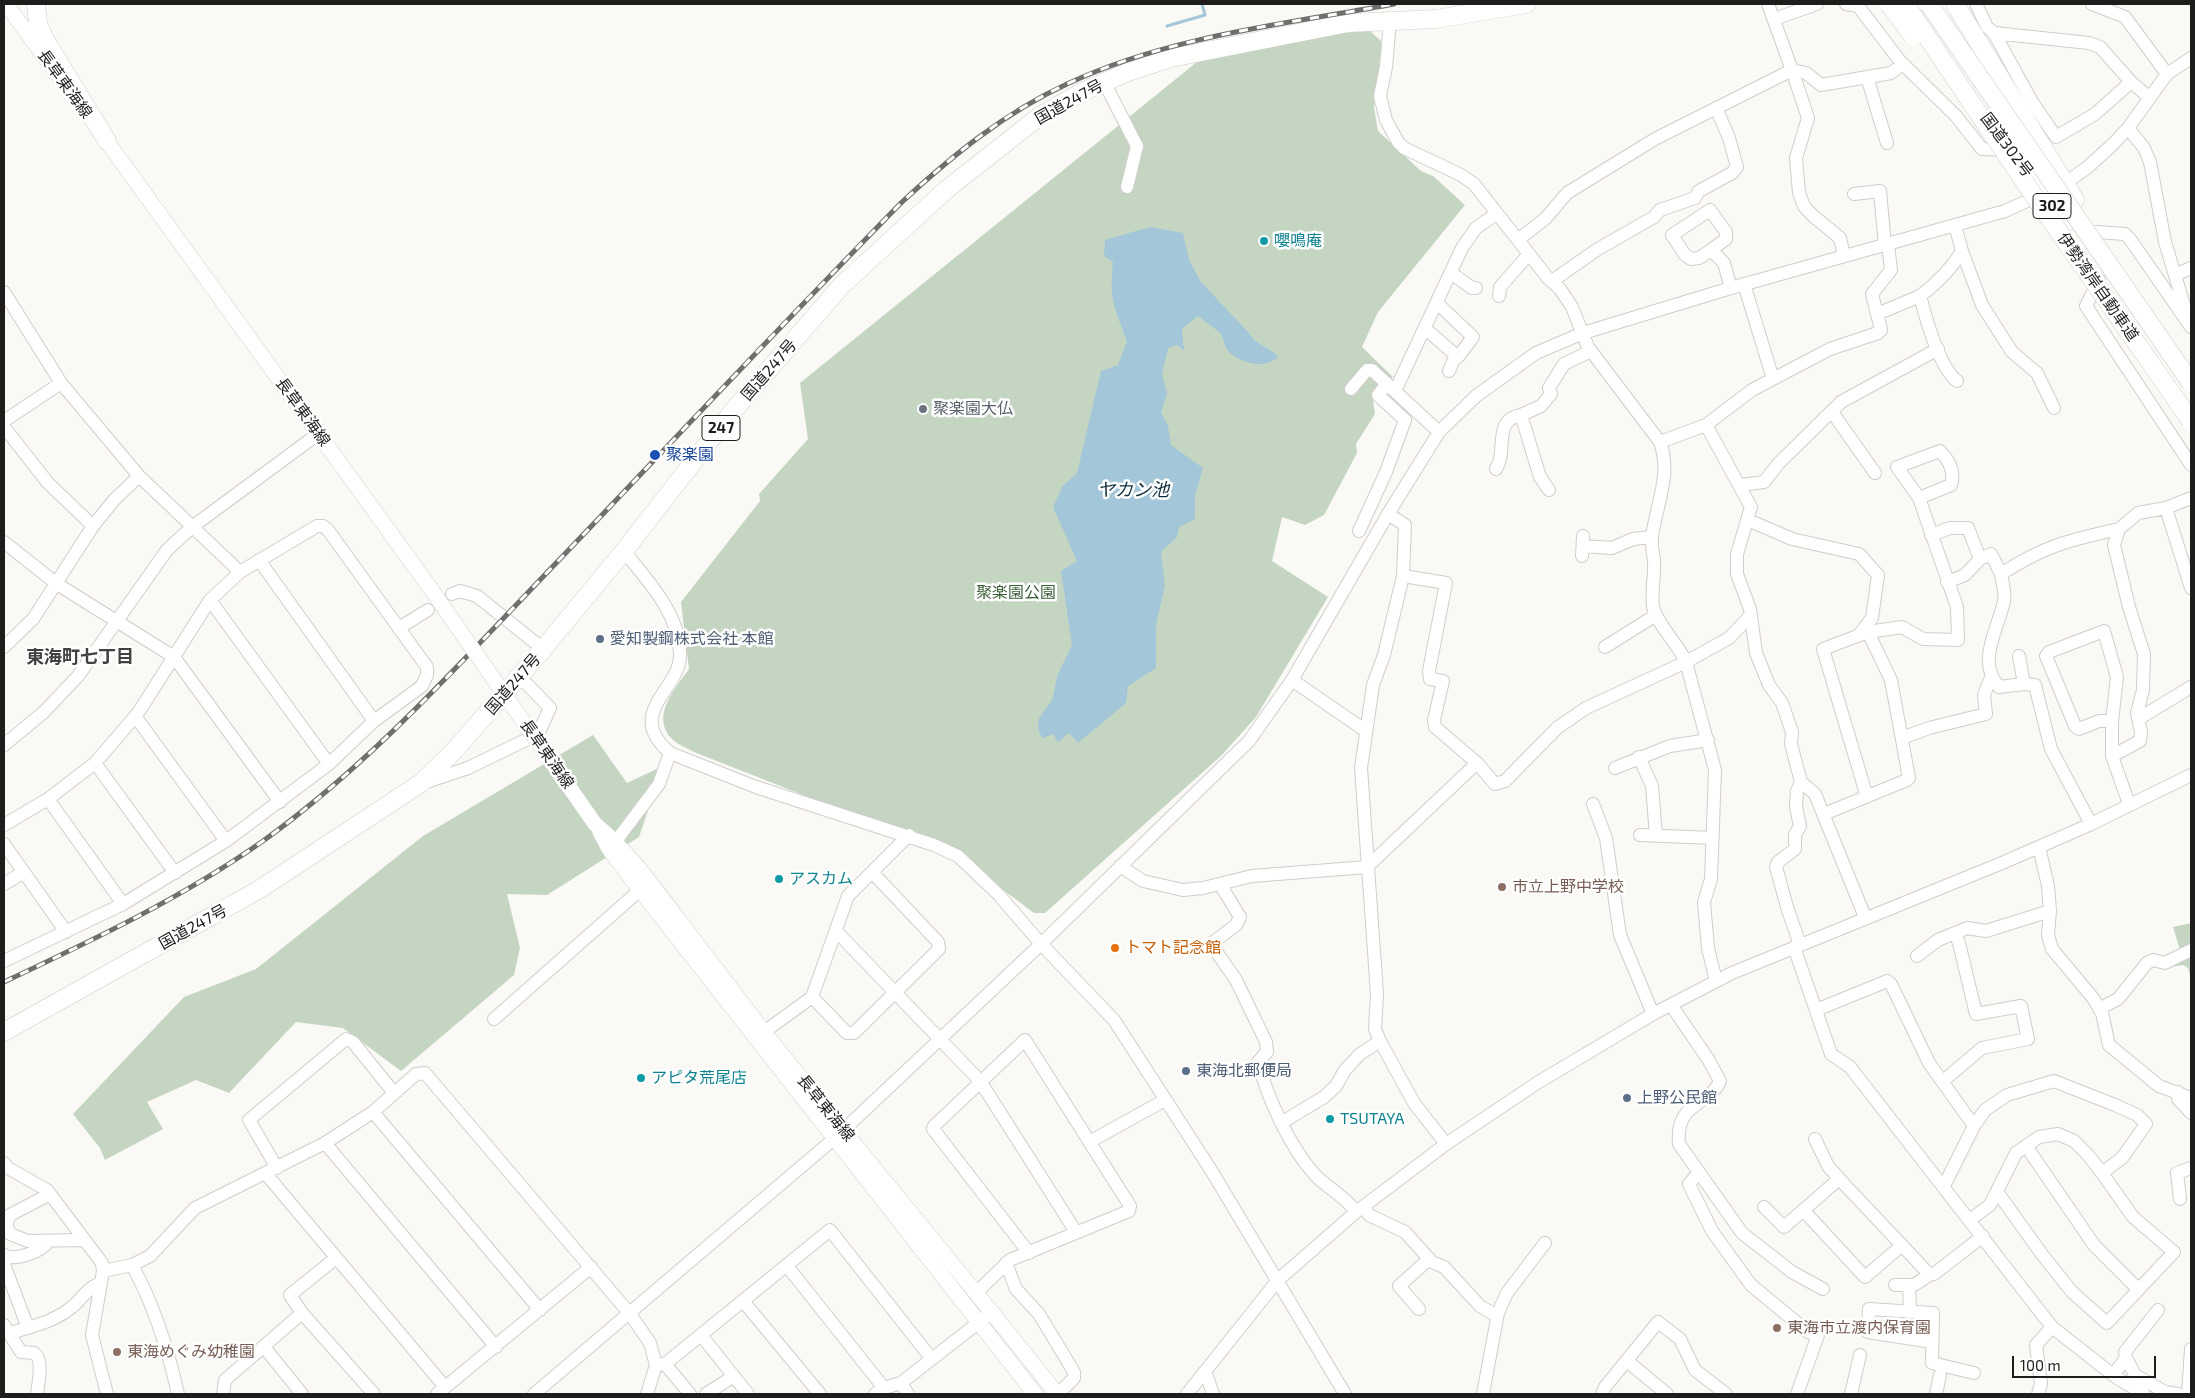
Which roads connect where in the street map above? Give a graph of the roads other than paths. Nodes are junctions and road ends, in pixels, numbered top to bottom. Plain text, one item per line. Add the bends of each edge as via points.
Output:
1 (6, 4) edge
2 (36, 4) edge
3 (1526, 4) edge
4 (1768, 4) edge
5 (1818, 4) edge
6 (1889, 4) edge
7 (1895, 4) edge
8 (1904, 4) edge
9 (1929, 4) edge
10 (1942, 4) edge
11 (1955, 4) edge
12 (1976, 4) edge
13 (2092, 4) edge
14 (1852, 5) edge
15 (1489, 7) edge
16 (1774, 19) junction
17 (1390, 21) junction
18 (1994, 33) junction
19 (2191, 58) edge
20 (1903, 64) junction
21 (1792, 70) junction
22 (2167, 74) junction
23 (1867, 77) junction
24 (1104, 82) junction
25 (2131, 82) junction
26 (2150, 98) junction
27 (2026, 106) junction
28 (1716, 108) junction
29 (2128, 128) junction
30 (1994, 130) junction
31 (107, 141) junction
32 (1887, 143) dead end
33 (2010, 151) junction
34 (2064, 184) junction
35 (1127, 187) dead end
36 (1854, 194) dead end
37 (2039, 195) junction
38 (1496, 214) junction
39 (2074, 216) junction
40 (1955, 225) junction
41 (2097, 232) junction
42 (1518, 240) junction
43 (1886, 245) junction
44 (1711, 250) dead end
45 (1962, 251) junction
46 (1529, 254) junction
47 (1844, 256) junction
48 (2191, 268) edge
49 (1451, 272) junction
50 (2175, 275) junction
51 (2098, 280) junction
52 (1552, 281) junction
53 (1744, 284) junction
54 (1476, 288) dead end
55 (1731, 288) junction
56 (4, 292) edge
57 (1499, 296) dead end
58 (1920, 296) junction
59 (1437, 302) junction
60 (1877, 314) junction
61 (2188, 321) edge
62 (1422, 333) junction
63 (1583, 333) junction
64 (1938, 349) junction
65 (1591, 351) junction
66 (1456, 355) junction
67 (2191, 368) edge
68 (1449, 371) dead end
69 (1773, 379) junction
70 (1957, 381) dead end
71 (62, 383) junction
72 (2191, 384) edge
73 (1391, 387) junction
74 (1351, 389) dead end
75 (2054, 408) dead end
76 (1832, 412) junction
77 (1521, 415) junction
78 (4, 421) edge
79 (2191, 421) edge
80 (1706, 425) junction
81 (4, 427) edge
82 (1439, 432) junction
83 (318, 434) junction
84 (1660, 442) junction
85 (2191, 465) edge
86 (1496, 468) dead end
87 (1875, 473) dead end
88 (139, 476) junction
89 (1764, 482) junction
90 (1741, 485) junction
91 (1549, 490) dead end
92 (1919, 498) dead end
93 (2191, 498) edge
94 (1752, 507) junction
95 (2166, 508) junction
96 (1388, 514) junction
97 (1748, 520) junction
98 (93, 526) junction
99 (192, 526) junction
100 (2119, 529) junction
101 (1359, 531) dead end
102 (1931, 535) junction
103 (1652, 538) junction
104 (4, 542) edge
105 (1583, 546) dead end
106 (624, 550) junction
107 (259, 560) junction
108 (1980, 560) junction
109 (240, 572) junction
110 (2001, 574) junction
111 (1403, 576) junction
112 (1948, 582) junction
113 (58, 584) junction
114 (2191, 588) edge
115 (452, 594) dead end
116 (210, 600) junction
117 (428, 610) dead end
118 (1656, 615) junction
119 (1751, 615) junction
120 (118, 621) junction
121 (399, 628) junction
122 (1864, 634) junction
123 (4, 647) edge
124 (1605, 647) dead end
125 (543, 649) junction
126 (2019, 656) dead end
127 (174, 657) junction
128 (1686, 662) junction
129 (519, 676) junction
130 (1991, 677) junction
131 (1292, 680) junction
132 (2024, 684) junction
133 (2191, 686) edge
134 (135, 716) junction
135 (2138, 719) junction
136 (374, 721) junction
137 (2112, 721) junction
138 (1366, 731) junction
139 (1902, 738) junction
140 (1708, 740) junction
141 (4, 745) edge
142 (670, 753) junction
143 (2112, 756) junction
144 (1640, 757) junction
145 (1477, 763) junction
146 (95, 764) junction
147 (329, 764) junction
148 (1615, 768) dead end
149 (2191, 775) edge
150 (1801, 782) junction
151 (421, 783) junction
152 (1867, 797) junction
153 (48, 799) junction
154 (280, 802) junction
155 (1593, 804) dead end
156 (2129, 804) junction
157 (1824, 814) junction
158 (596, 824) junction
159 (2091, 824) junction
160 (4, 825) edge
161 (909, 835) junction
162 (1640, 836) dead end
163 (1656, 836) junction
164 (1713, 838) junction
165 (616, 841) junction
166 (226, 842) junction
167 (4, 844) edge
168 (2039, 846) junction
169 (1120, 866) junction
170 (1367, 867) junction
171 (24, 872) junction
172 (872, 872) junction
173 (175, 873) junction
174 (4, 884) edge
175 (1220, 884) junction
176 (640, 890) junction
177 (123, 904) junction
178 (2050, 911) junction
179 (1865, 917) junction
180 (836, 931) junction
181 (66, 932) junction
182 (1955, 934) junction
183 (1041, 944) junction
184 (1797, 946) junction
185 (2191, 950) edge
186 (1917, 956) dead end
187 (4, 961) edge
188 (1716, 981) junction
189 (896, 994) junction
190 (812, 997) junction
191 (1671, 1005) junction
192 (2099, 1009) junction
193 (1816, 1010) junction
194 (1653, 1014) junction
195 (494, 1019) dead end
196 (4, 1032) edge
197 (764, 1032) junction
198 (938, 1040) junction
199 (1380, 1042) junction
200 (980, 1081) junction
201 (1943, 1081) junction
202 (2178, 1092) junction
203 (394, 1093) junction
204 (2191, 1098) edge
205 (1165, 1100) junction
206 (373, 1112) junction
207 (2191, 1114) edge
208 (1282, 1123) junction
209 (1974, 1126) junction
210 (839, 1134) junction
211 (1815, 1139) dead end
212 (1091, 1141) junction
213 (325, 1144) junction
214 (1446, 1144) junction
215 (2026, 1146) junction
216 (4, 1163) edge
217 (2191, 1168) edge
218 (271, 1171) junction
219 (1699, 1172) junction
220 (2102, 1173) junction
221 (1839, 1179) junction
222 (1944, 1186) junction
223 (1998, 1193) junction
224 (50, 1194) junction
225 (2180, 1199) dead end
226 (1764, 1208) dead end
227 (1360, 1210) junction
228 (1804, 1211) junction
229 (1970, 1220) junction
230 (5, 1226) edge
231 (1076, 1232) junction
232 (1982, 1236) junction
233 (84, 1240) junction
234 (48, 1241) junction
235 (1545, 1243) dead end
236 (1901, 1246) junction
237 (1029, 1253) junction
238 (4, 1255) edge
239 (336, 1258) junction
240 (1429, 1259) junction
241 (1006, 1263) junction
242 (4, 1264) edge
243 (132, 1264) junction
244 (786, 1266) junction
245 (591, 1267) junction
246 (103, 1271) junction
247 (1931, 1274) junction
248 (1278, 1280) junction
249 (101, 1284) junction
250 (1895, 1285) dead end
251 (1909, 1285) junction
252 (2138, 1289) junction
253 (1823, 1290) dead end
254 (977, 1292) junction
255 (743, 1301) junction
256 (1419, 1309) dead end
257 (540, 1310) junction
258 (2158, 1310) dead end
259 (992, 1312) junction
260 (1910, 1312) junction
261 (302, 1313) junction
262 (630, 1314) junction
263 (1497, 1316) junction
264 (980, 1322) junction
265 (2052, 1327) junction
266 (28, 1328) junction
267 (7, 1329) edge
268 (702, 1335) junction
269 (1932, 1342) junction
270 (264, 1347) junction
271 (496, 1347) junction
272 (2191, 1349) edge
273 (1860, 1355) dead end
274 (931, 1358) junction
275 (2126, 1358) junction
276 (1627, 1361) junction
277 (661, 1364) junction
278 (1205, 1371) junction
279 (1974, 1373) dead end
280 (1940, 1375) dead end
281 (2113, 1375) junction
282 (734, 1376) junction
283 (900, 1383) junction
284 (441, 1391) edge
285 (879, 1391) edge
286 (37, 1394) edge
287 (107, 1394) edge
288 (178, 1394) edge
289 (223, 1394) edge
290 (302, 1394) edge
291 (374, 1394) edge
292 (534, 1394) edge
293 (647, 1394) edge
294 (690, 1394) edge
295 (706, 1394) edge
296 (748, 1394) edge
297 (820, 1394) edge
298 (908, 1394) edge
299 (1035, 1394) edge
300 (1057, 1394) edge
301 (1187, 1394) edge
302 (1212, 1394) edge
303 (1345, 1394) edge
304 (1483, 1394) edge
305 (1602, 1394) edge
306 (1667, 1394) edge
307 (1726, 1394) edge
308 (1797, 1394) edge
309 (1851, 1394) edge
310 (1936, 1394) edge
311 (2038, 1394) edge
312 (2144, 1394) edge
313 (2178, 1394) edge
314 (2188, 1394) edge

1 - 31 main road, 長草東海線
2 - 31 highway via 44,38
3 - 15 highway, 国道247号 / 247
4 - 16 street
5 - 16 street
6 - 37 highway, bridge
7 - 30 highway, 国道302号 / 302 via 1958,78
8 - 37 highway, 伊勢湾岸自動車道, bridge
9 - 39 highway, 伊勢湾岸自動車道, bridge
10 - 39 highway, bridge
11 - 27 highway, 国道302号 / 302
12 - 18 street via 1987,27
13 - 22 street via 2125,17
14 - 20 street
15 - 17 highway, 国道247号 / 247 via 1436,19
16 - 21 street
17 - 24 highway, 国道247号 / 247 via 1339,24 1179,56
17 - 38 street via 1380,96 1393,134 1404,148 1467,178
18 - 25 street via 2095,44
18 - 27 street
19 - 22 street
20 - 23 street via 1892,73
20 - 33 street via 1956,116 1982,149
21 - 23 street via 1806,73 1822,85
21 - 28 street
21 - 47 street via 1808,118 1796,158 1799,193 1812,215 1840,238
22 - 26 street
23 - 32 street
24 - 35 street via 1137,146
24 - 106 highway, 国道247号 / 247 via 1040,116 947,189 842,285 733,411
25 - 26 street
25 - 27 street via 2095,114 2056,137
26 - 29 street
27 - 30 street
27 - 34 highway, 国道302号 / 302
28 - 42 street via 1655,139 1567,193 1546,218
28 - 52 street via 1737,167 1732,173 1699,191 1695,198 1660,210 1654,217 1598,248
29 - 34 street via 2088,168
29 - 50 street via 2144,148 2150,162 2165,242
30 - 33 highway, 国道302号 / 302
31 - 83 main road, 長草東海線
33 - 37 highway, 国道302号 / 302
34 - 37 street
34 - 41 highway, 国道302号 / 302
36 - 43 street via 1880,191
37 - 40 street via 2006,211
37 - 51 highway, 国道302号 / 302
37 - 79 highway, 伊勢湾岸自動車道, bridge
38 - 42 street
38 - 49 street via 1476,228
39 - 72 highway, 伊勢湾岸自動車道, bridge
40 - 43 street
40 - 45 street
41 - 61 street via 2125,234
41 - 67 highway, 国道302号 / 302
42 - 46 street
43 - 47 street
43 - 60 street via 1891,270 1872,294
44 - 55 street via 1724,263
45 - 58 street via 1938,282
45 - 75 street via 1982,305 2012,352 2037,373
46 - 52 street
46 - 57 street via 1500,287
47 - 53 street
48 - 50 street
49 - 54 street
49 - 59 street
50 - 61 street
51 - 79 highway, 国道302号 / 302
51 - 85 street via 2086,306
52 - 63 street via 1572,307
53 - 55 street
53 - 69 street
55 - 63 street
56 - 71 street
58 - 60 street
58 - 64 street
59 - 62 street
59 - 66 street via 1473,337 1458,357
60 - 69 street via 1881,330 1878,333 1830,349
62 - 66 street via 1428,331
62 - 73 street
63 - 65 street
63 - 82 street via 1520,363 1476,396
64 - 70 street via 1949,375
64 - 76 street via 1848,398
65 - 77 street via 1564,364 1541,406
65 - 84 street
66 - 68 street
69 - 80 street via 1752,390
71 - 78 street
71 - 88 street
73 - 74 street via 1372,370 1367,370
73 - 82 street
73 - 101 street via 1378,395 1405,420
76 - 87 street
76 - 89 street via 1778,464
77 - 86 street via 1510,418 1503,428
77 - 91 street via 1540,477
80 - 84 street
80 - 90 street
81 - 98 street via 48,483
82 - 96 street
83 - 99 street
83 - 158 main road, 長草東海線, bridge
84 - 103 street via 1664,489
88 - 98 street
88 - 99 street
89 - 90 street
89 - 94 street
90 - 94 street
92 - 102 street
93 - 95 street
94 - 97 street
95 - 100 street via 2138,513
95 - 114 street
96 - 111 street via 1405,526
96 - 131 street
97 - 119 street via 1736,554 1738,574
97 - 122 street via 1792,539 1859,554 1864,558 1878,575 1872,618
98 - 113 street
99 - 109 street
99 - 120 street via 167,550
100 - 110 street via 2059,542 2019,561
100 - 135 street via 2114,545 2144,654
102 - 108 street via 1950,528 1968,528
102 - 112 street
103 - 105 street via 1633,539 1612,548
103 - 118 street via 1653,607
104 - 113 street
106 - 125 highway, 国道247号 / 247
106 - 142 street via 658,595 676,628 681,656 654,708 655,734
107 - 109 street
107 - 121 street via 317,526 323,526
107 - 136 street
108 - 110 street via 1991,554
108 - 112 street via 1965,575
109 - 116 street
110 - 130 street via 2005,596 1991,644 1988,667
111 - 138 street via 1384,655 1373,685
111 - 145 street via 1446,583 1429,671 1430,679 1443,681 1435,727
112 - 122 street via 1957,607 1958,640 1923,639 1902,627
113 - 120 street
113 - 123 street via 33,619
115 - 125 street via 460,591 477,596
116 - 127 street
116 - 147 street
117 - 121 street
118 - 124 street
118 - 128 street
119 - 128 street via 1729,638
119 - 150 street via 1756,653 1768,685 1782,703 1792,732 1791,744
120 - 127 street
120 - 141 street via 78,676 44,712
121 - 136 street via 426,667 427,675 422,686
122 - 139 street via 1891,680
122 - 152 street via 1823,649
125 - 129 highway, 国道247号 / 247
126 - 132 street
127 - 134 street
127 - 154 street
128 - 140 street
128 - 145 street via 1586,708 1557,728 1505,782 1495,784
129 - 151 highway, 国道247号 / 247 via 454,752
129 - 151 street via 550,708 538,734 468,768
130 - 132 street via 2000,687
130 - 139 street via 1984,695 1986,714
131 - 138 street
131 - 169 street via 1249,741
132 - 159 street via 2035,685 2051,749
133 - 135 street
134 - 146 street
134 - 166 street
135 - 143 street via 2140,741
136 - 147 street
137 - 137 street via 2117,677 2104,630 2049,652 2046,656 2075,726 2079,729 2099,721
137 - 143 street
138 - 170 street via 1361,768
139 - 152 street via 1909,778
140 - 144 street via 1670,746
140 - 164 street via 1716,784
142 - 161 street via 756,787
142 - 165 street via 659,784
143 - 156 street
144 - 148 street
144 - 163 street via 1652,786
145 - 170 street
146 - 153 street
146 - 173 street
147 - 154 street
149 - 156 street
150 - 157 street via 1815,794
150 - 184 street via 1797,791 1800,826 1795,834 1795,848 1776,867
151 - 196 highway, 国道247号 / 247 via 260,889
152 - 157 street
153 - 160 street
153 - 177 street
154 - 166 street
155 - 194 street via 1606,838 1620,935
156 - 159 street
157 - 179 street
158 - 165 main road, 長草東海線
158 - 176 main road, 長草東海線 via 609,849
159 - 168 street
161 - 172 street
161 - 183 street via 958,856 999,895
162 - 163 street
163 - 164 street
164 - 188 street via 1711,879 1704,902 1708,948
165 - 197 main road, 長草東海線
166 - 173 street
167 - 171 street
168 - 178 street
168 - 179 street
169 - 175 street via 1143,881 1183,890
169 - 183 street
170 - 175 street via 1252,876
170 - 199 street via 1376,994 1375,1029
171 - 174 street
171 - 181 street
172 - 180 street via 848,896
172 - 189 street via 939,946 939,950
173 - 177 street
175 - 208 street via 1240,917 1236,925 1212,944 1236,980 1266,1042 1267,1052 1258,1062
176 - 195 street
176 - 210 main road, 長草東海線
177 - 181 street
178 - 182 street via 1986,931 1967,928
178 - 192 street via 2048,935 2052,949
179 - 184 street
180 - 189 street
180 - 190 street
181 - 187 street
182 - 186 street via 1938,940
182 - 201 street via 1976,1014 2021,1006 2028,1039 1982,1048
183 - 198 street
183 - 205 street via 1114,1020
184 - 188 street
184 - 193 street
185 - 192 street via 2165,963 2154,960 2147,963 2118,999
188 - 191 street
189 - 190 street via 854,1033 847,1033
189 - 198 street
190 - 197 street
191 - 194 street
191 - 219 street via 1720,1081 1690,1108 1680,1127 1679,1144
192 - 202 street via 2109,1045 2159,1086
193 - 201 street via 1880,984 1891,984 1929,1063
193 - 222 street via 1831,1054 1850,1067
194 - 214 street via 1537,1083
197 - 210 main road, 長草東海線
198 - 200 street
198 - 210 street
199 - 208 street via 1360,1054 1324,1097
199 - 214 street via 1414,1103
200 - 212 street via 1025,1040
200 - 231 street
200 - 237 street via 933,1129
201 - 209 street
202 - 204 street
202 - 207 street via 2178,1099
203 - 206 street
203 - 218 street via 353,1042 346,1039 249,1120
203 - 245 street via 416,1074 424,1073
205 - 212 street
205 - 248 street
206 - 213 street
206 - 257 street
208 - 227 street via 1316,1176
209 - 220 street via 1985,1110 2006,1095 2054,1081 2137,1115 2146,1124 2122,1158
209 - 222 street
210 - 254 main road, 長草東海線
210 - 262 street
210 - 264 main road, 長草東海線
211 - 221 street via 1828,1166
212 - 231 street via 1130,1206 1129,1211
213 - 218 street
213 - 271 street
214 - 227 street
215 - 220 street via 2039,1137 2058,1134 2074,1141
215 - 223 street via 2016,1153
215 - 252 street via 2094,1245
216 - 224 street
217 - 225 street via 2177,1173
218 - 239 street
218 - 243 street via 195,1208 150,1256
219 - 253 street via 1742,1233 1792,1272
219 - 308 street via 1689,1184 1712,1231 1751,1285 1808,1332 1818,1335
220 - 252 street via 2133,1217 2174,1252
221 - 228 street
221 - 236 street
222 - 229 street
223 - 229 street via 1990,1206
223 - 252 street via 2072,1292 2107,1323
224 - 230 street via 10,1215
224 - 233 street
226 - 228 street via 1784,1227
227 - 240 street via 1405,1232
227 - 248 street
228 - 236 street via 1865,1277
229 - 232 street
230 - 234 street via 18,1239
231 - 237 street
232 - 247 street
232 - 265 street
233 - 234 street
233 - 246 street via 102,1263
234 - 238 street via 19,1258
235 - 263 street via 1507,1293
236 - 247 street
237 - 241 street
239 - 261 street via 290,1295
239 - 284 street
240 - 256 street via 1399,1286
240 - 263 street via 1444,1267 1480,1306
241 - 254 street
241 - 300 street via 1016,1289 1039,1314 1074,1372 1074,1378
242 - 266 street
243 - 246 street
243 - 288 street via 146,1291 170,1358
244 - 255 street
244 - 274 street via 830,1230
244 - 285 street
245 - 257 street
245 - 262 street
246 - 249 street
247 - 251 street
248 - 278 street
248 - 303 street
249 - 266 street via 95,1285 60,1315
249 - 287 street via 92,1335
250 - 251 street
251 - 260 street
254 - 259 main road, 長草東海線
255 - 268 street
255 - 297 street
257 - 271 street
258 - 275 street via 2124,1352
259 - 264 street
259 - 300 main road, 長草東海線
260 - 269 street via 1933,1314
260 - 269 street via 1869,1310 1868,1332
261 - 270 street
261 - 291 street
262 - 277 street
262 - 292 street
263 - 304 street
264 - 274 street
264 - 299 main road, 長草東海線
265 - 281 street
265 - 311 street via 2036,1345
266 - 267 street
267 - 286 street via 21,1352 32,1352 38,1360
268 - 277 street
268 - 282 street
269 - 279 street via 1932,1363
270 - 289 street via 224,1380
270 - 290 street
271 - 284 street
272 - 314 street
273 - 309 street
274 - 283 street
275 - 281 street
275 - 313 street via 2134,1375 2165,1392
276 - 305 street
276 - 306 street
276 - 307 street via 1658,1322 1680,1339 1696,1370
277 - 293 street
277 - 294 street
278 - 301 street
278 - 302 street
280 - 310 street
281 - 312 street
282 - 295 street
282 - 296 street
283 - 285 street
283 - 298 street

